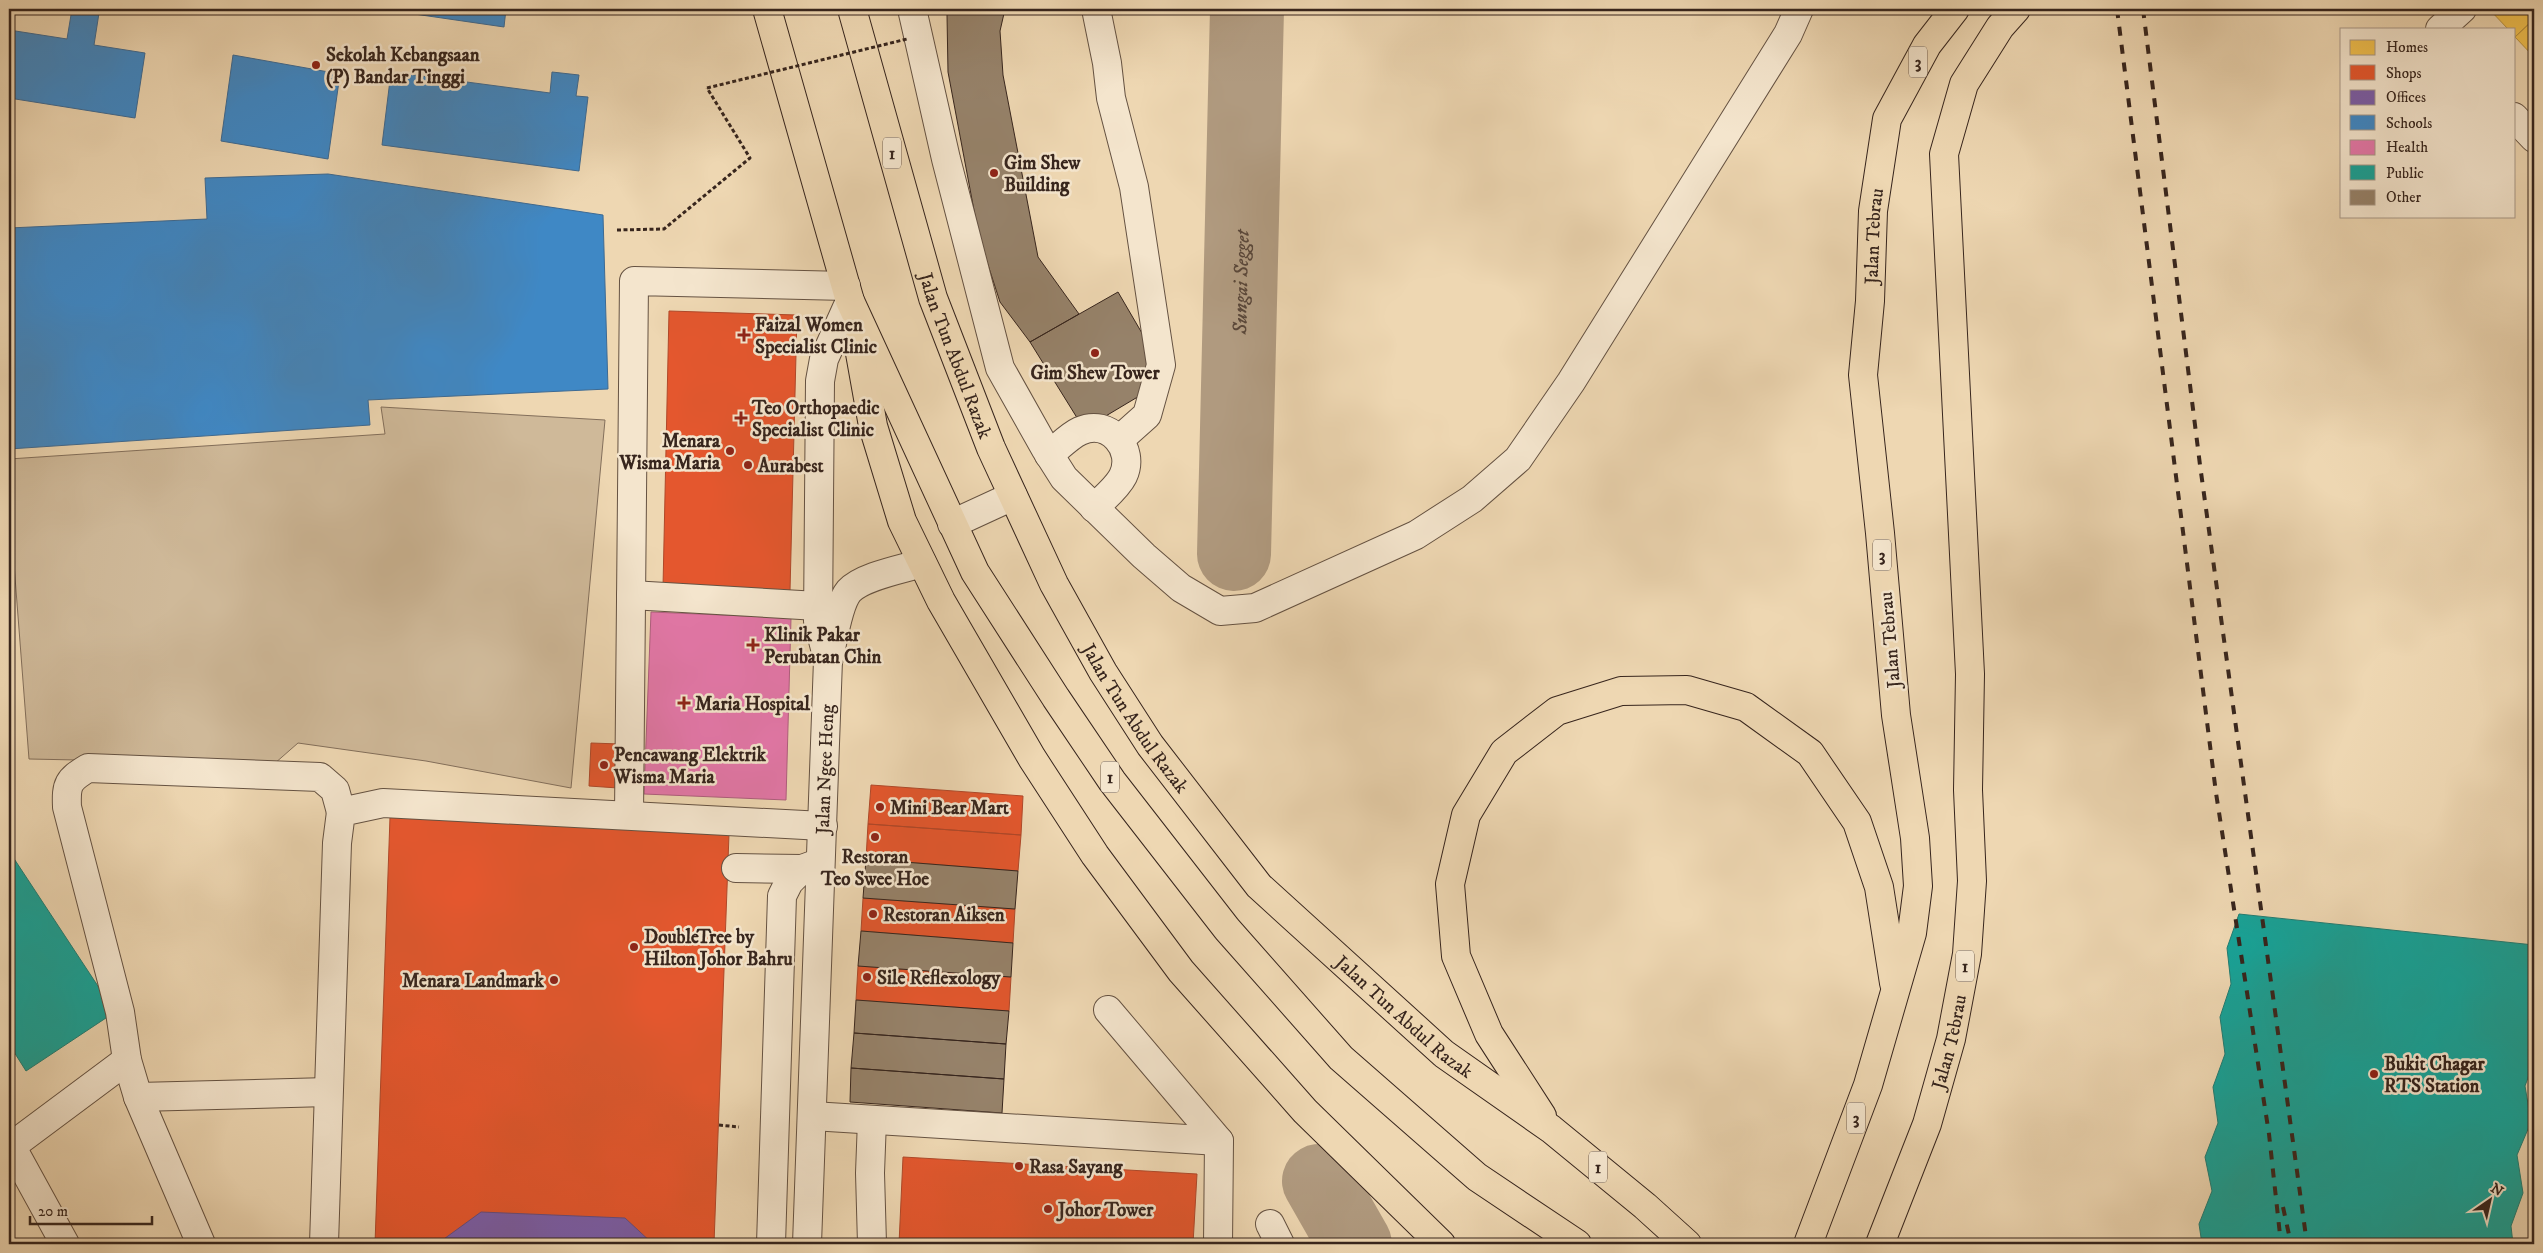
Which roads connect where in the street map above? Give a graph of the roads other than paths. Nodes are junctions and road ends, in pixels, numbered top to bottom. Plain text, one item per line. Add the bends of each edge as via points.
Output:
1 (767, 9) edge
2 (852, 9) edge
3 (912, 9) edge
4 (1096, 9) edge
5 (1799, 9) edge
6 (1955, 9) edge
7 (2016, 9) edge
8 (2462, 9) edge
9 (2441, 28) edge
10 (2516, 119) edge
11 (2534, 138) edge
12 (848, 293) junction
13 (1119, 440) junction
14 (1049, 454) junction
15 (1014, 496) junction
16 (1094, 508) junction
17 (952, 524) junction
18 (922, 563) junction
19 (631, 595) junction
20 (818, 606) junction
21 (828, 660) junction
22 (341, 812) junction
23 (629, 815) junction
24 (823, 826) junction
25 (812, 864) junction
26 (736, 868) dead end
27 (1895, 989) junction
28 (1108, 1010) dead end
29 (127, 1060) junction
30 (328, 1092) junction
31 (138, 1097) junction
32 (812, 1116) junction
33 (872, 1120) junction
34 (1551, 1129) junction
35 (1219, 1141) junction
36 (9, 1146) edge
37 (66, 1244) edge
38 (200, 1244) edge
39 (324, 1244) edge
40 (771, 1244) edge
41 (808, 1244) edge
42 (872, 1244) edge
43 (1218, 1244) edge
44 (1441, 1244) edge
45 (1577, 1244) edge
46 (1687, 1244) edge
47 (1808, 1244) edge
48 (1880, 1244) edge

1 - 12 highway, 1
2 - 15 highway, Jalan Tun Abdul Razak / 1 via 933,298 991,448
3 - 14 street via 946,159 1000,368
4 - 13 street via 1111,98 1134,187 1161,366 1147,415
5 - 16 street via 1788,34 1571,382 1518,459 1472,499 1416,535 1302,588 1255,608 1220,611 1180,588
6 - 27 highway, Jalan Tebrau / 3 via 1927,45 1887,119 1873,211 1870,301 1863,374 1896,715 1915,838 1918,886 1912,933
7 - 48 highway, Jalan Tebrau / 1 via 2000,27 1964,84 1944,154 1970,674 1968,790 1972,881 1967,954 1951,1039 1927,1124
8 - 9 street
10 - 11 street
12 - 17 highway, 1
12 - 18 highway via 873,426 902,522
12 - 19 street via 634,281
12 - 20 street, Jalan Ngee Heng via 824,359 820,380
13 - 14 street via 1111,432 1090,429 1079,432
13 - 16 street via 1125,448 1126,469 1122,479
14 - 16 street via 1064,478
15 - 17 street
15 - 34 highway, Jalan Tun Abdul Razak / 1 via 1054,584 1108,680 1150,745 1259,886 1444,1054
17 - 45 highway, 1 via 975,572 1112,781 1227,929 1341,1058 1477,1177
18 - 21 street via 858,584 848,592
18 - 44 highway via 1032,758 1095,855 1182,971 1305,1111
19 - 20 street
19 - 23 street
20 - 21 street, Jalan Ngee Heng via 818,621
21 - 24 street, Jalan Ngee Heng
22 - 23 street via 383,802
22 - 29 street via 335,790 320,777 88,768 74,776 66,788 67,806 120,1012
22 - 30 street via 337,843
23 - 24 street
24 - 25 street, Jalan Ngee Heng
25 - 26 street
25 - 32 street, Jalan Ngee Heng
25 - 40 street via 789,882 782,896
27 - 34 highway via 1879,887 1857,822 1810,752 1746,707 1687,690 1621,691 1557,711 1504,752 1466,815 1450,884 1456,956 1489,1034
27 - 47 highway, Jalan Tebrau / 3 via 1868,1086
28 - 35 street
29 - 31 street
29 - 36 street
30 - 31 street
30 - 39 street
31 - 38 street
32 - 33 street
32 - 41 street, Jalan Ngee Heng
33 - 35 street
33 - 42 street
34 - 46 highway, Jalan Tun Abdul Razak / 1
35 - 43 street
36 - 37 street

